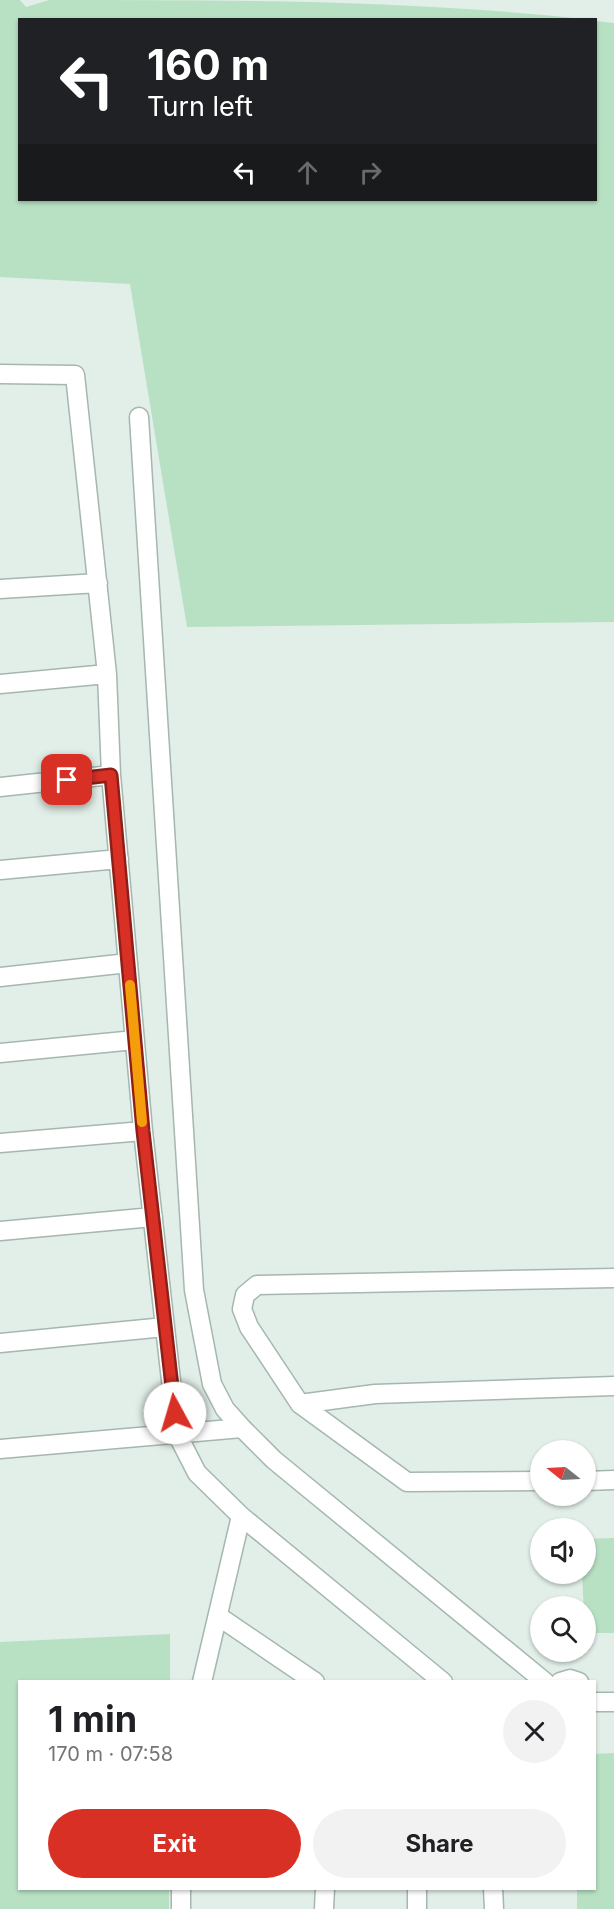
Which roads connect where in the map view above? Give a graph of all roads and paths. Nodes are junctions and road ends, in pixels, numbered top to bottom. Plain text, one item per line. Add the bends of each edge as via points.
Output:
1 (0, 374) edge
2 (139, 417) dead end
3 (98, 583) junction
4 (0, 590) edge
5 (107, 674) junction
6 (0, 684) edge
7 (111, 775) junction
8 (0, 787) edge
9 (119, 859) junction
10 (0, 870) edge
11 (128, 963) junction
12 (0, 977) edge
13 (135, 1040) junction
14 (0, 1053) edge
15 (143, 1131) junction
16 (0, 1143) edge
17 (153, 1216) junction
18 (0, 1231) edge
19 (614, 1278) edge
20 (165, 1327) junction
21 (0, 1343) edge
22 (614, 1386) edge
23 (300, 1404) junction
24 (242, 1428) junction
25 (177, 1434) junction
26 (0, 1449) edge
27 (614, 1480) edge
28 (530, 1481) edge
29 (596, 1481) edge
30 (241, 1516) junction
31 (218, 1616) junction
32 (202, 1680) edge
33 (312, 1680) edge
34 (441, 1680) edge
35 (543, 1680) edge
36 (614, 1701) edge
37 (596, 1702) edge
38 (181, 1890) edge
39 (325, 1890) edge
40 (417, 1890) edge
41 (493, 1890) edge
42 (181, 1909) edge
43 (324, 1909) edge
44 (417, 1909) edge
45 (494, 1909) edge

1 - 3 street via 75,375
2 - 24 street via 194,1290 212,1384 225,1409
3 - 4 street
3 - 5 street
5 - 6 street
5 - 7 street
7 - 8 street
7 - 9 street
9 - 10 street
9 - 11 street
11 - 12 street
11 - 13 street
13 - 14 street
13 - 15 street
15 - 16 street
15 - 17 street
17 - 18 street
17 - 20 street
19 - 23 street via 257,1285 245,1295 242,1309 249,1327
20 - 21 street
20 - 25 street
22 - 23 street via 375,1394
23 - 28 street via 407,1482
24 - 25 street
24 - 35 street via 274,1460
25 - 26 street
25 - 30 street via 197,1473
27 - 29 street
30 - 31 street
30 - 34 street
31 - 32 street
31 - 33 street
36 - 37 street
38 - 42 street
39 - 43 street
40 - 44 street
41 - 45 street

